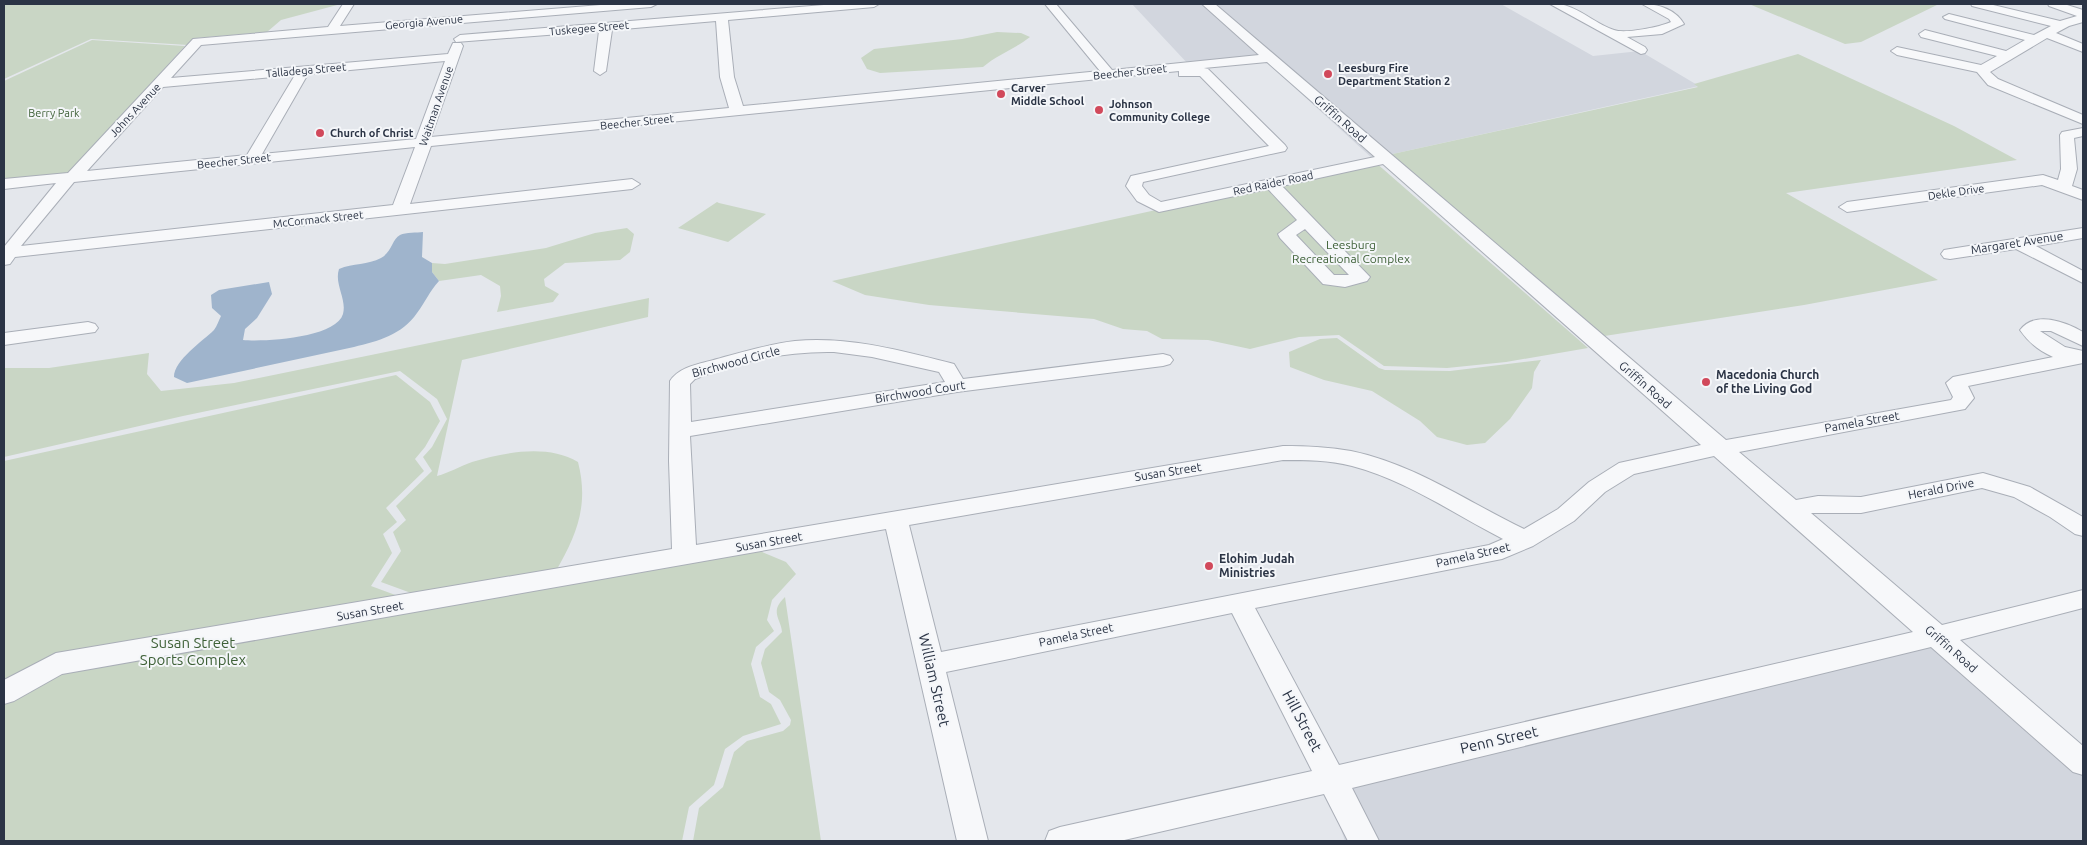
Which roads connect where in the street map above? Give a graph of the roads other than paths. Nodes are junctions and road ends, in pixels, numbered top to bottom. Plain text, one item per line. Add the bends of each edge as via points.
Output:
1 (348, 4) edge
2 (473, 4) edge
3 (651, 4) edge
4 (716, 4) edge
5 (874, 4) edge
6 (1050, 4) edge
7 (1208, 4) edge
8 (1556, 4) edge
9 (1648, 4) edge
10 (1976, 4) edge
11 (2053, 4) edge
12 (2083, 16) edge
13 (720, 17) junction
14 (1949, 18) dead end
15 (467, 19) junction
16 (2063, 25) junction
17 (606, 27) junction
18 (332, 30) junction
19 (1925, 34) dead end
20 (1614, 35) junction
21 (2042, 37) junction
22 (460, 40) junction
23 (197, 42) joint
24 (2083, 48) edge
25 (1641, 50) dead end
26 (1897, 51) dead end
27 (2008, 55) junction
28 (453, 57) junction
29 (1270, 58) junction
30 (1983, 69) junction
31 (304, 70) junction
32 (600, 71) dead end
33 (1109, 74) junction
34 (160, 83) junction
35 (904, 103) dead end
36 (737, 111) junction
37 (2083, 120) edge
38 (2083, 132) edge
39 (422, 143) junction
40 (252, 159) junction
41 (1386, 159) junction
42 (71, 178) junction
43 (1271, 183) junction
44 (4, 184) edge
45 (632, 184) dead end
46 (2064, 187) junction
47 (2083, 195) edge
48 (1847, 207) dead end
49 (400, 209) junction
50 (1306, 221) dead end
51 (2083, 233) edge
52 (2018, 243) junction
53 (1950, 254) dead end
54 (5, 255) edge
55 (2083, 278) edge
56 (88, 328) dead end
57 (4, 339) edge
58 (2083, 351) edge
59 (1163, 360) dead end
60 (957, 386) junction
61 (679, 431) junction
62 (1719, 448) junction
63 (1788, 508) junction
64 (896, 520) junction
65 (2083, 528) edge
66 (1525, 540) junction
67 (685, 557) junction
68 (2083, 599) edge
69 (1239, 602) junction
70 (1937, 637) junction
71 (931, 665) junction
72 (4, 692) edge
73 (2083, 763) edge
74 (1332, 780) junction
75 (972, 841) edge
76 (1060, 841) edge
77 (1364, 841) edge

1 - 18 street
2 - 15 street, Waitman Avenue
3 - 15 street, Georgia Avenue
4 - 13 street
5 - 13 street, Tuskegee Street
6 - 33 street
7 - 29 street, Griffin Road
8 - 20 street
9 - 20 street via 1674,17 1678,24 1662,30
10 - 16 street
11 - 12 street
12 - 16 street
13 - 17 street, Tuskegee Street
13 - 36 street via 728,76
14 - 21 street
15 - 18 street, Georgia Avenue
15 - 22 street, Waitman Avenue
16 - 21 street
17 - 22 street, Tuskegee Street
17 - 32 street
18 - 23 street, Georgia Avenue
19 - 27 street
20 - 25 street
21 - 24 street
21 - 27 street
22 - 28 street, Waitman Avenue
23 - 34 street, Johns Avenue
26 - 30 street
27 - 30 street
28 - 31 street, Talladega Street
28 - 39 street, Waitman Avenue
29 - 33 street, Beecher Street
29 - 41 street, Griffin Road
30 - 37 street via 1984,76 1993,82
31 - 34 street, Talladega Street
31 - 40 street
33 - 36 street, Beecher Street
34 - 42 street, Johns Avenue
35 - 43 street, Red Raider Road via 1203,72 1280,148 1136,179 1134,186 1143,198 1159,207
36 - 39 street, Beecher Street
38 - 46 street via 2067,135 2070,169
39 - 40 street, Beecher Street
39 - 49 street, Waitman Avenue
40 - 42 street, Beecher Street
41 - 43 street, Red Raider Road
41 - 62 street, Griffin Road
42 - 44 street, Beecher Street
42 - 54 street, Johns Avenue
43 - 50 street
45 - 49 street, McCormack Street
46 - 47 street, Dekle Drive
46 - 48 street, Dekle Drive via 2035,181
49 - 54 street, McCormack Street
51 - 52 street, Margaret Avenue
52 - 53 street, Margaret Avenue
52 - 55 street
56 - 57 street
58 - 62 street, Pamela Street via 1960,381 1956,383 1964,398 1958,405
59 - 60 street, Birchwood Court
60 - 61 street, Birchwood Court
60 - 61 street, Birchwood Circle via 947,368 825,345 794,347 685,376 679,388
61 - 67 street, Birchwood Circle
62 - 63 street, Griffin Road
62 - 66 street, Pamela Street via 1616,473 1566,515
63 - 65 street, Herald Drive via 1818,504 1861,505 1983,480 2022,492
63 - 70 street, Griffin Road
64 - 66 street, Susan Street via 1298,452 1348,458 1397,472
64 - 67 street, Susan Street
64 - 71 street, William Street
66 - 69 street, Pamela Street via 1493,553
67 - 72 street, Susan Street via 56,664
68 - 70 street
69 - 71 street, Pamela Street
69 - 74 street, Hill Street
70 - 73 street, Griffin Road
70 - 74 street, Penn Street
71 - 75 street, William Street
74 - 76 street, Penn Street
74 - 77 street, Hill Street

